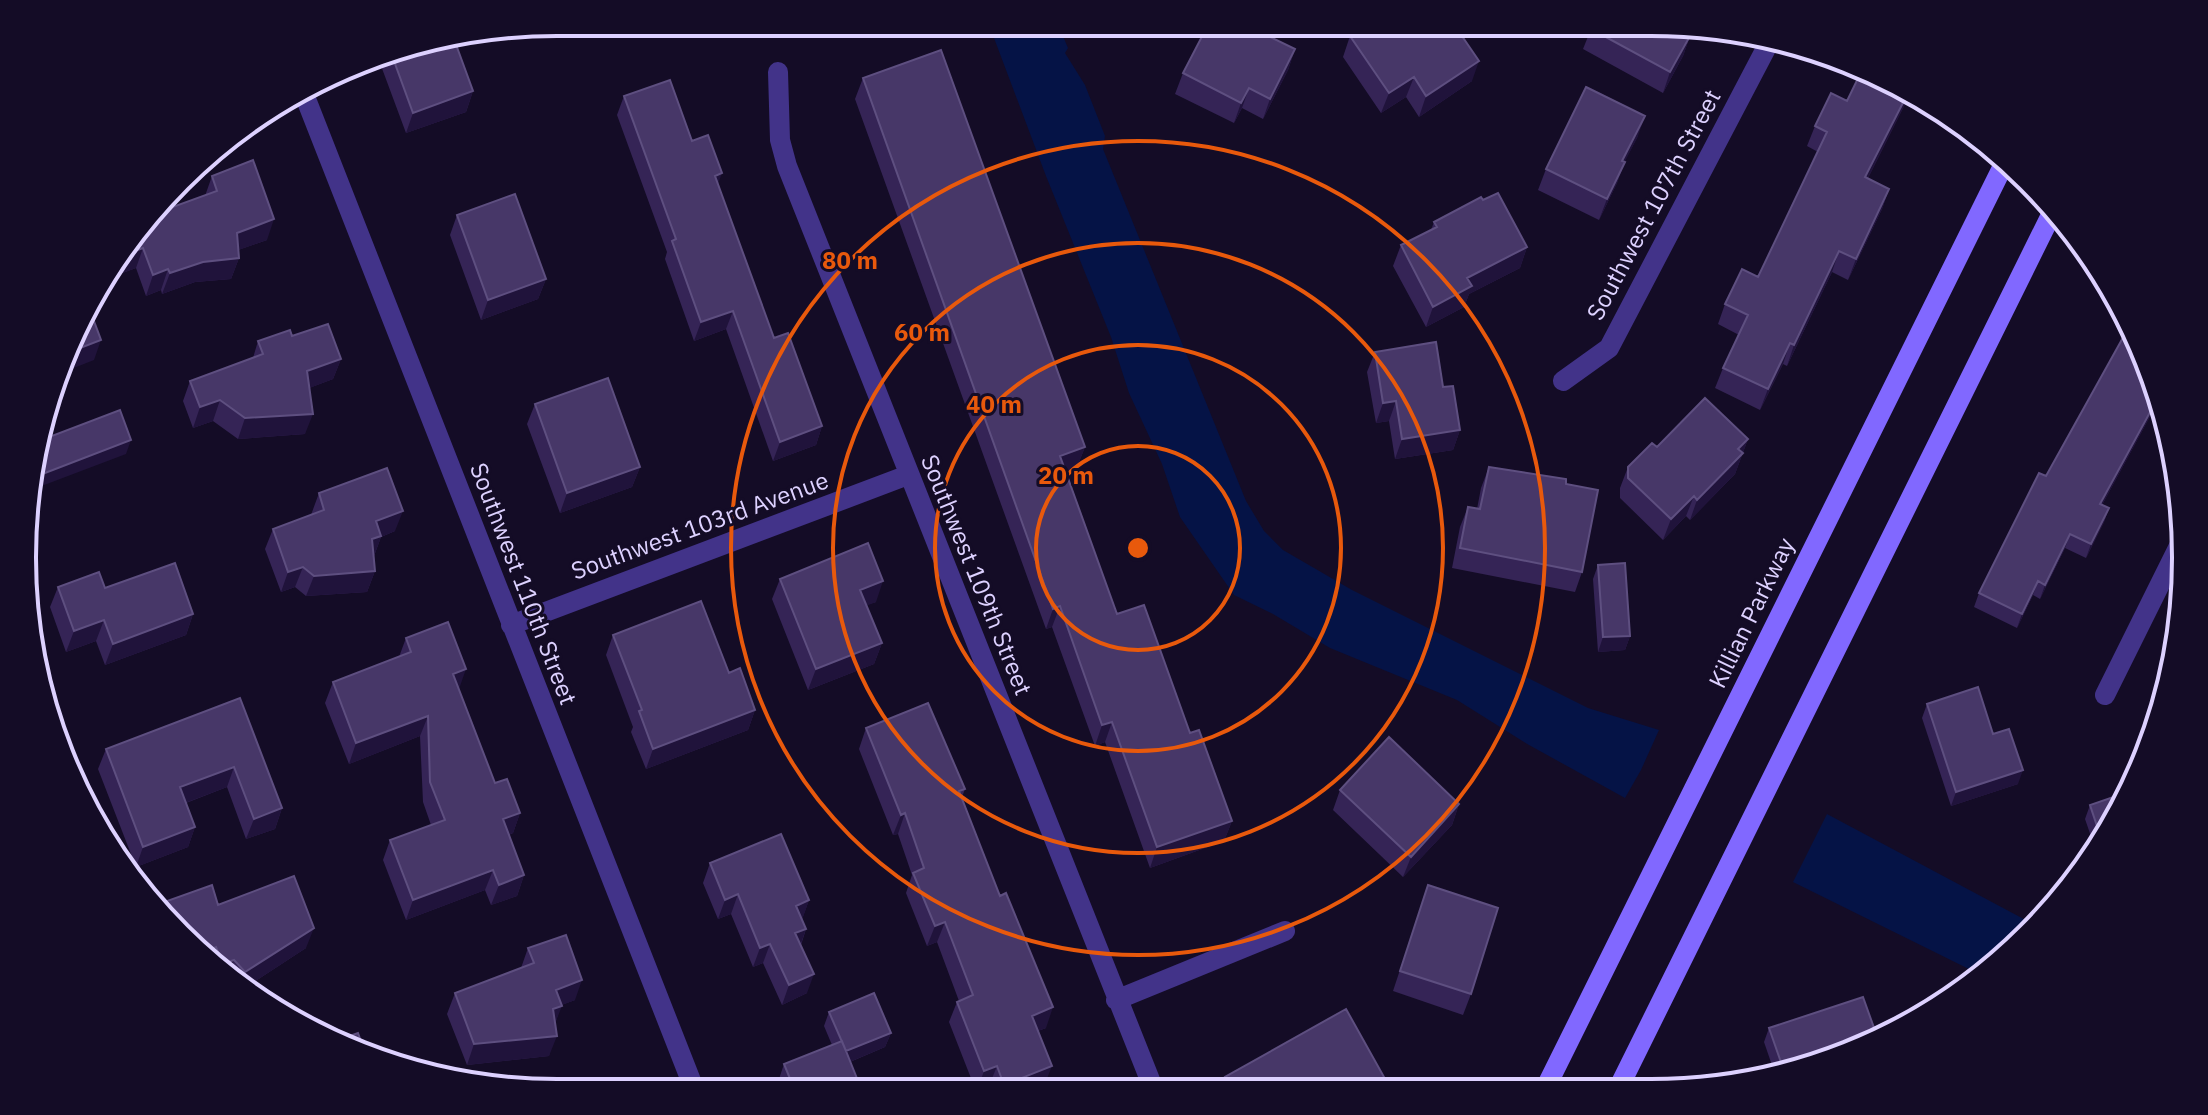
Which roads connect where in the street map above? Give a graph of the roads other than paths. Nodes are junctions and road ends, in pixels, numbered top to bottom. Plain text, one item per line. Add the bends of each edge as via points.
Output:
1 (1766, 49) edge
2 (778, 72) dead end
3 (307, 101) edge
4 (2000, 171) edge
5 (2048, 221) edge
6 (1563, 381) dead end
7 (908, 475) junction
8 (2172, 560) edge
9 (511, 625) junction
10 (2105, 695) dead end
11 (1285, 931) dead end
12 (1116, 1000) junction
13 (690, 1079) edge
14 (1149, 1079) edge
15 (1550, 1079) edge
16 (1623, 1079) edge

1 - 6 street, Southwest 107th Street via 1609,348
2 - 7 street, Southwest 109th Street via 782,153
3 - 9 street, Southwest 110th Street
4 - 15 main road, Killian Parkway
5 - 16 main road
7 - 9 street, Southwest 103rd Avenue
7 - 12 street, Southwest 109th Street
8 - 10 street
9 - 13 street, Southwest 110th Street
11 - 12 street
12 - 14 street, Southwest 109th Street

